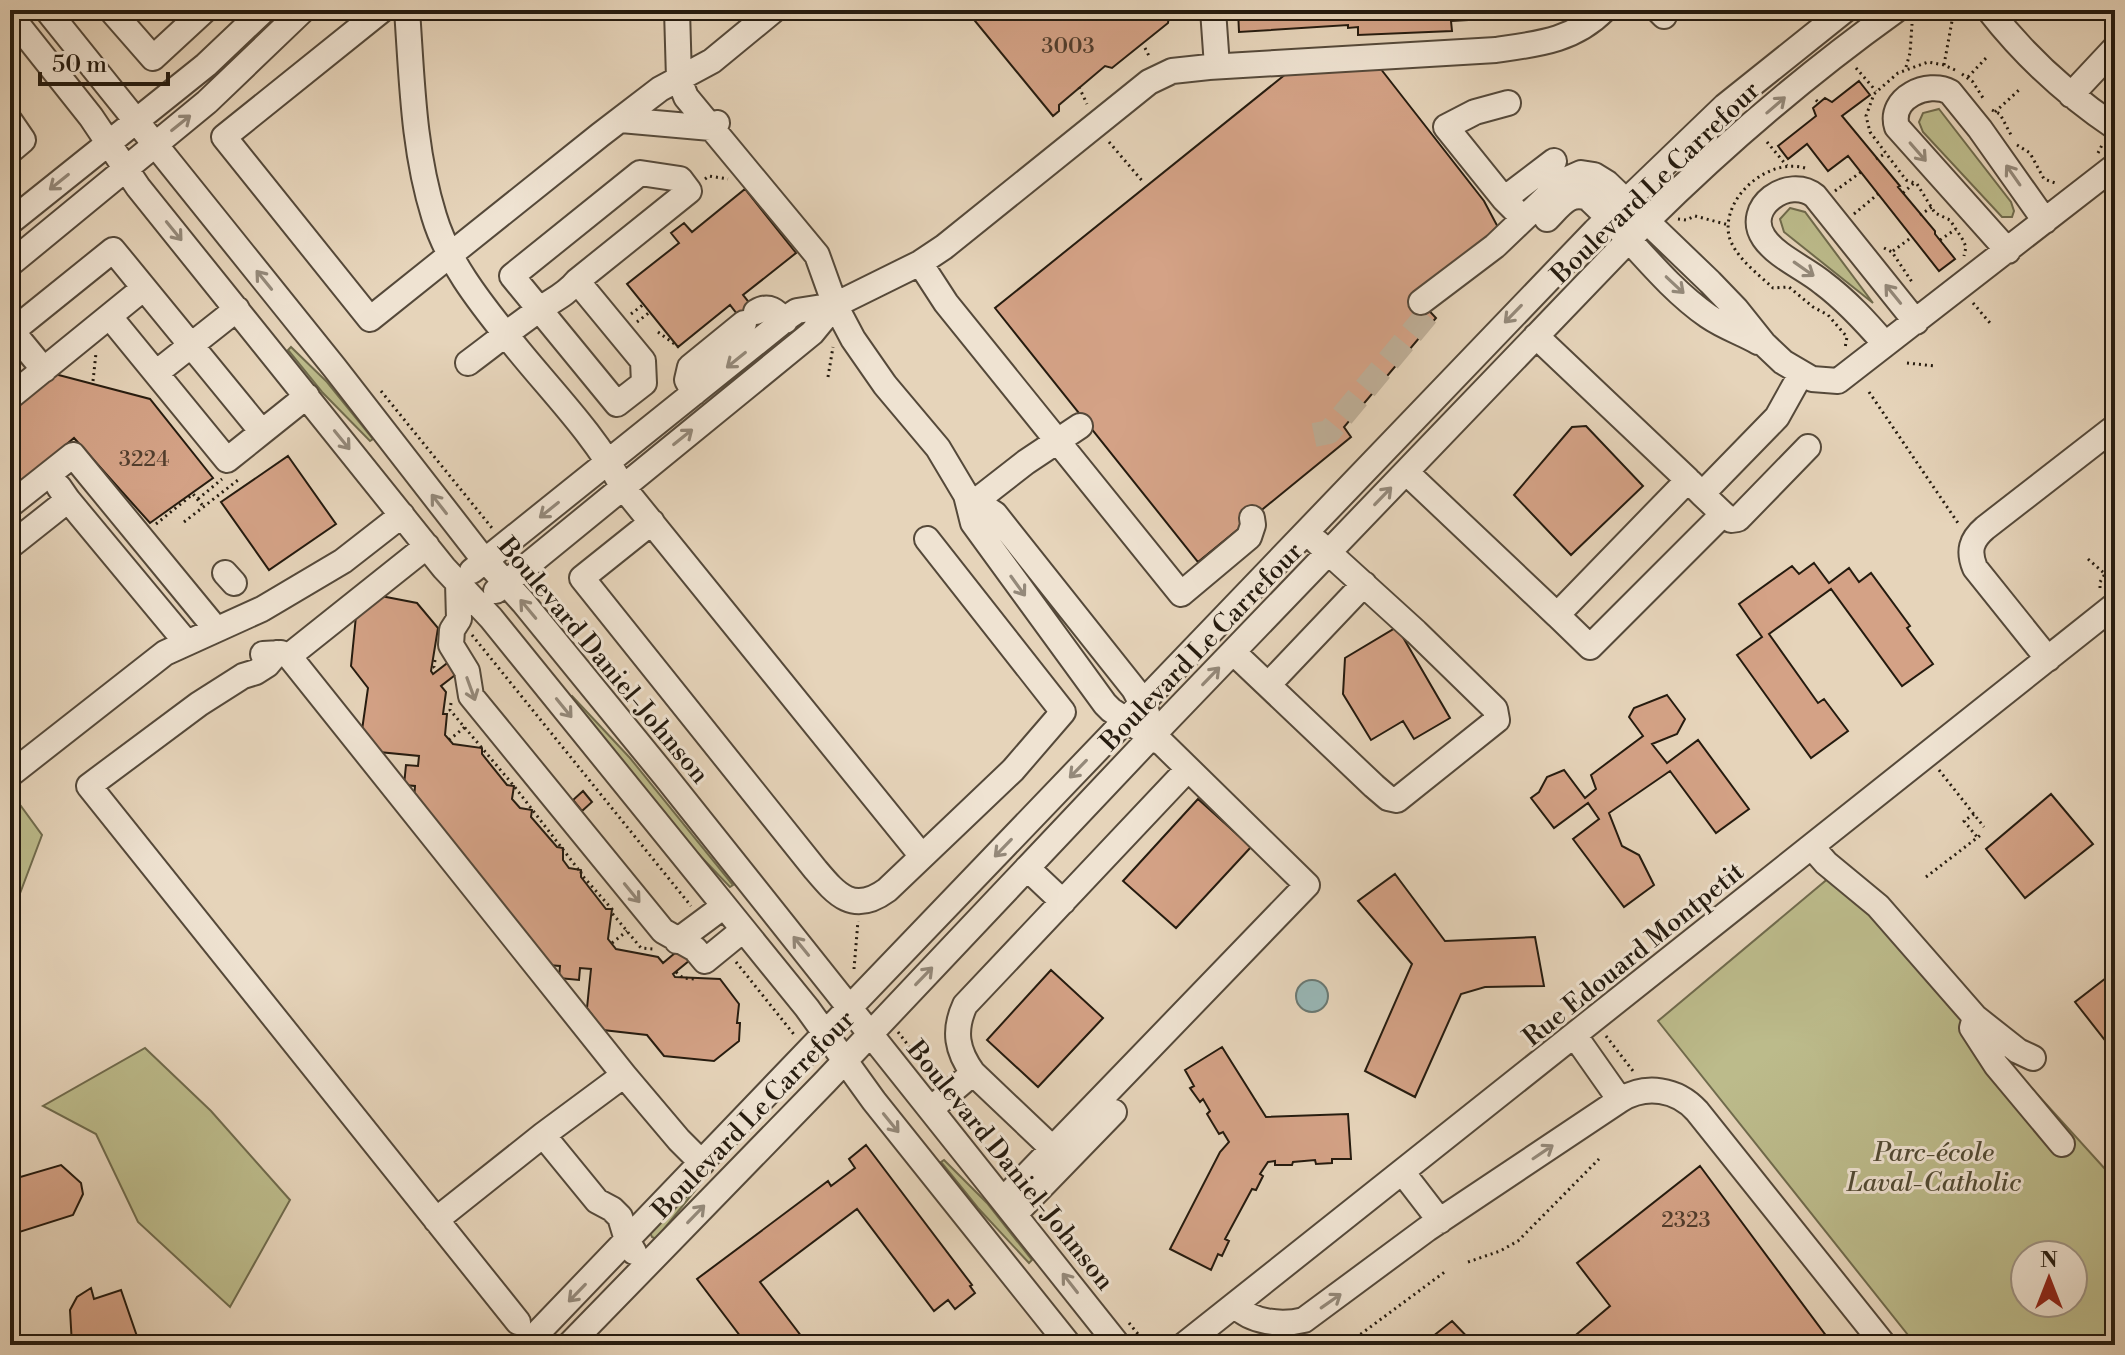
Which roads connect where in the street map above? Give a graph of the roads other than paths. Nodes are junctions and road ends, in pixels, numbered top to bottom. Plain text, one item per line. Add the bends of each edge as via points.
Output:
1 (47, 10) edge
2 (111, 10) edge
3 (205, 10) edge
4 (264, 10) edge
5 (303, 10) edge
6 (382, 10) edge
7 (407, 10) edge
8 (677, 10) edge
9 (774, 10) edge
10 (1213, 10) edge
11 (1604, 10) edge
12 (1845, 10) edge
13 (1989, 10) edge
14 (1904, 13) edge
15 (10, 15) edge
16 (2115, 48) edge
17 (1217, 66) junction
18 (679, 79) junction
19 (2071, 95) junction
20 (1508, 103) dead end
21 (621, 120) junction
22 (10, 121) edge
23 (137, 121) junction
24 (716, 124) junction
25 (2115, 127) edge
26 (108, 143) junction
27 (155, 145) junction
28 (10, 151) edge
29 (1554, 161) dead end
30 (2115, 166) edge
31 (125, 170) junction
32 (1504, 199) junction
33 (1625, 201) junction
34 (1607, 219) junction
35 (1523, 220) junction
36 (1647, 221) junction
37 (2045, 221) junction
38 (10, 222) edge
39 (1628, 241) junction
40 (2008, 251) junction
41 (451, 254) junction
42 (920, 263) junction
43 (10, 264) edge
44 (577, 281) junction
45 (144, 288) junction
46 (835, 305) junction
47 (237, 309) junction
48 (538, 310) junction
49 (110, 317) junction
50 (785, 321) junction
51 (1916, 322) junction
52 (11, 332) edge
53 (507, 336) junction
54 (1536, 336) junction
55 (1764, 344) junction
56 (1885, 344) junction
57 (191, 345) junction
58 (468, 363) dead end
59 (44, 370) junction
60 (156, 373) junction
61 (1801, 374) junction
62 (694, 393) junction
63 (307, 396) junction
64 (10, 397) edge
65 (1080, 426) dead end
66 (2115, 427) edge
67 (262, 432) junction
68 (1060, 442) junction
69 (1808, 447) dead end
70 (609, 461) junction
71 (1406, 472) junction
72 (48, 474) junction
73 (622, 486) junction
74 (1695, 487) junction
75 (971, 498) junction
76 (68, 500) junction
77 (10, 505) edge
78 (1723, 514) junction
79 (402, 515) junction
80 (1252, 518) dead end
81 (652, 522) junction
82 (1306, 532) junction
83 (927, 539) dead end
84 (10, 546) edge
85 (427, 546) junction
86 (1329, 553) junction
87 (485, 561) junction
88 (458, 583) junction
89 (506, 583) junction
90 (1364, 584) junction
91 (2109, 600) edge
92 (478, 605) junction
93 (1557, 615) junction
94 (216, 629) junction
95 (186, 642) junction
96 (1233, 652) junction
97 (283, 655) junction
98 (2048, 659) junction
99 (1268, 685) junction
100 (1133, 711) junction
101 (1157, 737) junction
102 (1188, 769) junction
103 (10, 770) edge
104 (1812, 847) junction
105 (921, 855) junction
106 (1027, 868) junction
107 (1063, 902) junction
108 (724, 906) junction
109 (743, 930) junction
110 (667, 945) junction
111 (849, 1007) junction
112 (1975, 1017) junction
113 (870, 1033) junction
114 (826, 1034) junction
115 (1575, 1036) junction
116 (2033, 1058) dead end
117 (844, 1061) junction
118 (973, 1073) junction
119 (624, 1075) junction
120 (1620, 1100) junction
121 (931, 1109) junction
122 (1114, 1112) dead end
123 (543, 1135) junction
124 (2062, 1144) dead end
125 (1053, 1149) junction
126 (702, 1163) junction
127 (1403, 1173) junction
128 (1009, 1207) junction
129 (436, 1220) junction
130 (1440, 1221) junction
131 (627, 1240) junction
132 (644, 1268) junction
133 (1236, 1306) junction
134 (518, 1322) dead end
135 (1124, 1334) edge
136 (526, 1345) edge
137 (569, 1345) edge
138 (1069, 1345) edge
139 (1184, 1345) edge
140 (1884, 1345) edge

1 - 23 street, Boulevard Daniel-Johnson
2 - 3 street via 153,58
4 - 23 street
27 -> 5 street
6 - 41 street via 224,137 370,319
7 - 41 street via 422,165 434,216
8 - 18 street
9 - 18 street via 712,61
10 - 17 street
11 - 17 street via 1568,36 1530,45
12 - 33 street, Boulevard Le Carrefour via 1725,106
13 - 19 street via 2031,60
36 -> 14 street, Boulevard Le Carrefour via 1797,87
15 - 26 street
16 - 19 street
17 - 42 street via 1172,71 1149,82
18 - 21 street
18 - 24 street via 686,97
19 - 25 street
20 - 32 street via 1446,127
21 - 24 street
21 - 41 street
22 - 28 street via 23,140
23 - 26 street
23 - 27 street, Boulevard Daniel-Johnson
24 - 46 street via 817,255
26 - 31 street
26 -> 38 street
27 - 31 street
87 -> 27 street, Boulevard Daniel-Johnson
29 - 32 street
30 - 37 street
31 - 43 street
31 -> 47 street
32 - 35 street
33 - 34 street, Boulevard Le Carrefour
33 - 35 street via 1599,177 1581,173 1563,181
33 - 36 street
34 - 35 street via 1588,198 1570,197 1517,248 1426,306
34 - 39 street
34 -> 82 street, Boulevard Le Carrefour
36 - 39 street, Boulevard Le Carrefour
36 - 55 street
37 - 40 street
37 -> 40 street via 1950,92 1928,88 1909,96 1895,115 1897,127
39 - 54 street, Boulevard Le Carrefour
39 -> 55 street via 1701,311
40 - 51 street
41 - 53 street
42 - 46 street
42 - 68 street via 946,303
44 - 48 street
44 - 48 street via 643,361 644,383 617,404
44 - 48 street via 689,191 680,179 640,173 512,276
45 - 49 street
45 - 52 street via 113,250
45 - 57 street
46 - 50 street via 797,311
73 -> 46 street via 812,333
46 - 75 street via 885,385 938,448
47 - 57 street
47 - 63 street
48 - 53 street
49 - 59 street
49 - 60 street
50 -> 62 street
50 - 62 street via 774,309 764,308 750,317 690,367 687,380
51 - 56 street
51 -> 56 street via 1815,196 1795,188 1770,199 1758,221 1764,238 1847,303
52 - 59 street
53 - 58 street
53 - 70 street
54 - 71 street, Boulevard Le Carrefour
54 - 74 street
55 - 61 street
56 - 61 street via 1838,381
57 - 60 street
57 - 67 street
59 - 64 street
60 - 67 street via 227,460
61 - 74 street via 1777,417
62 - 70 street
63 - 67 street
63 -> 79 street
65 - 68 street
66 - 98 street via 1973,541 1975,568
68 - 75 street
68 - 80 street via 1181,594 1249,537
69 - 78 street via 1738,519
70 - 73 street
70 -> 87 street
86 -> 71 street, Boulevard Le Carrefour
71 - 93 street
72 - 76 street
72 - 77 street
72 - 94 street via 73,455
73 - 81 street
73 - 89 street
74 - 78 street
74 - 93 street
75 - 100 street via 995,514 1134,689
76 - 84 street
76 - 95 street
78 - 93 street via 1590,647
79 - 85 street
79 - 94 street via 332,568
81 - 105 street
81 - 105 street via 582,578 836,895 861,901 878,897
82 - 86 street
82 - 100 street, Boulevard Le Carrefour
83 - 105 street via 1063,712 1013,770
85 - 88 street
85 - 97 street
86 - 90 street
86 - 96 street, Boulevard Le Carrefour
87 - 88 street
87 - 89 street, Boulevard Daniel-Johnson
88 - 92 street
88 -> 110 street via 459,619 451,645 467,671 471,696 663,931
89 - 92 street
111 -> 89 street, Boulevard Daniel-Johnson
90 - 99 street
90 - 99 street via 1495,709 1497,720 1393,800
91 - 98 street, Rue Edouard Montpetit
92 -> 108 street
94 - 95 street
95 - 103 street via 150,663
96 - 99 street
101 -> 96 street, Boulevard Le Carrefour
97 - 119 street
97 - 129 street via 262,654 243,676 89,786
98 - 104 street, Rue Edouard Montpetit
100 - 101 street
100 -> 111 street, Boulevard Le Carrefour
101 - 102 street
101 - 106 street, Boulevard Le Carrefour
102 - 107 street
102 - 125 street via 1307,885
104 - 112 street via 1878,906
104 - 115 street, Rue Edouard Montpetit
106 - 107 street
113 -> 106 street, Boulevard Le Carrefour
107 - 118 street via 965,1005 957,1040
108 - 109 street
108 - 110 street
109 - 110 street via 705,961 695,949
109 - 114 street
111 - 113 street, Boulevard Daniel-Johnson
111 - 114 street, Boulevard Le Carrefour
112 - 116 street
112 - 124 street via 1975,1036
113 - 117 street, Boulevard Le Carrefour
113 - 121 street, Boulevard Daniel-Johnson
114 - 117 street
114 - 126 street, Boulevard Le Carrefour
115 - 120 street
115 - 127 street, Rue Edouard Montpetit
132 -> 117 street, Boulevard Le Carrefour
117 -> 138 street
118 - 121 street
118 - 125 street
119 - 123 street
119 - 126 street
130 -> 120 street
120 - 140 street via 1637,1092 1663,1091 1689,1102
121 - 128 street, Boulevard Daniel-Johnson
122 - 128 street
123 - 129 street
123 - 131 street via 597,1201 620,1217
125 - 128 street
126 - 131 street, Boulevard Le Carrefour
127 - 130 street
127 - 133 street, Rue Edouard Montpetit
135 -> 128 street, Boulevard Daniel-Johnson
129 - 134 street
133 -> 130 street via 1254,1319 1304,1320
131 - 132 street
131 -> 136 street, Boulevard Le Carrefour
132 - 137 street, Boulevard Le Carrefour
133 - 139 street, Rue Edouard Montpetit

